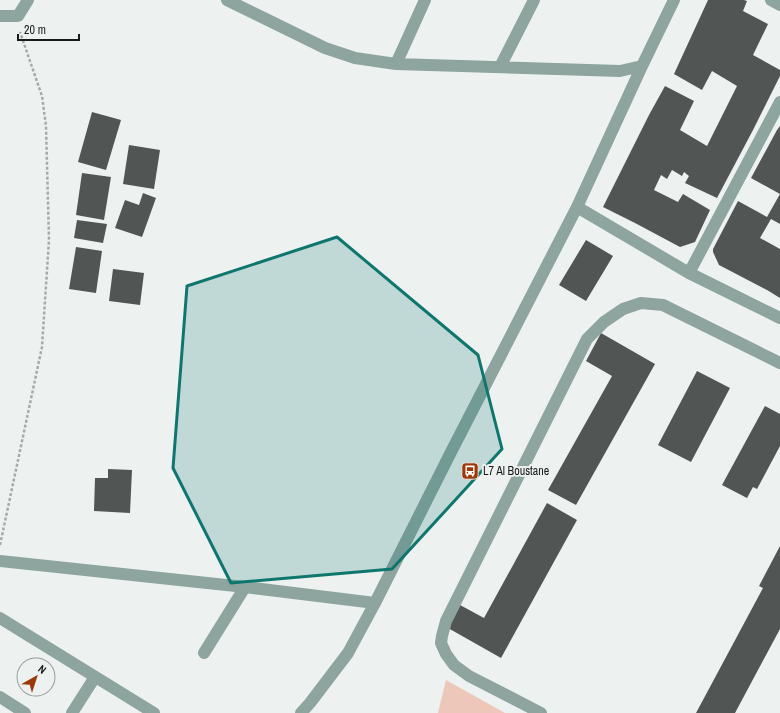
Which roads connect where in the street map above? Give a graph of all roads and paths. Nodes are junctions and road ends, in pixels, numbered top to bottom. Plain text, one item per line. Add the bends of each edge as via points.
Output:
1 (28, 0) edge
2 (227, 0) edge
3 (425, 0) edge
4 (534, 0) edge
5 (674, 0) edge
6 (771, 0) edge
7 (780, 5) edge
8 (0, 16) edge
9 (18, 16) junction
10 (396, 64) junction
11 (642, 66) junction
12 (500, 67) junction
13 (780, 102) edge
14 (577, 207) junction
15 (689, 273) junction
16 (780, 318) edge
17 (780, 363) edge
18 (0, 545) edge
19 (0, 561) edge
20 (245, 587) junction
21 (375, 603) junction
22 (0, 618) edge
23 (204, 653) dead end
24 (95, 677) junction
25 (0, 697) edge
26 (25, 713) edge
27 (72, 713) edge
28 (154, 713) edge
29 (301, 713) edge
30 (541, 713) edge

1 - 9 street
2 - 10 street via 325,48 355,58
3 - 10 street
4 - 12 street
5 - 11 street
6 - 7 street
8 - 9 street
9 - 18 path via 21,35 42,96 46,126 49,240 42,347
10 - 12 street
11 - 12 street via 620,71
11 - 14 street
13 - 15 street
14 - 15 street
14 - 21 street
15 - 16 street
17 - 30 street via 663,305 641,303 623,309 604,322 587,339 446,621 441,643 454,665 469,676
19 - 20 street
20 - 21 street
20 - 23 street
21 - 29 street via 348,653
22 - 24 street
24 - 27 street
24 - 28 street
25 - 26 street

